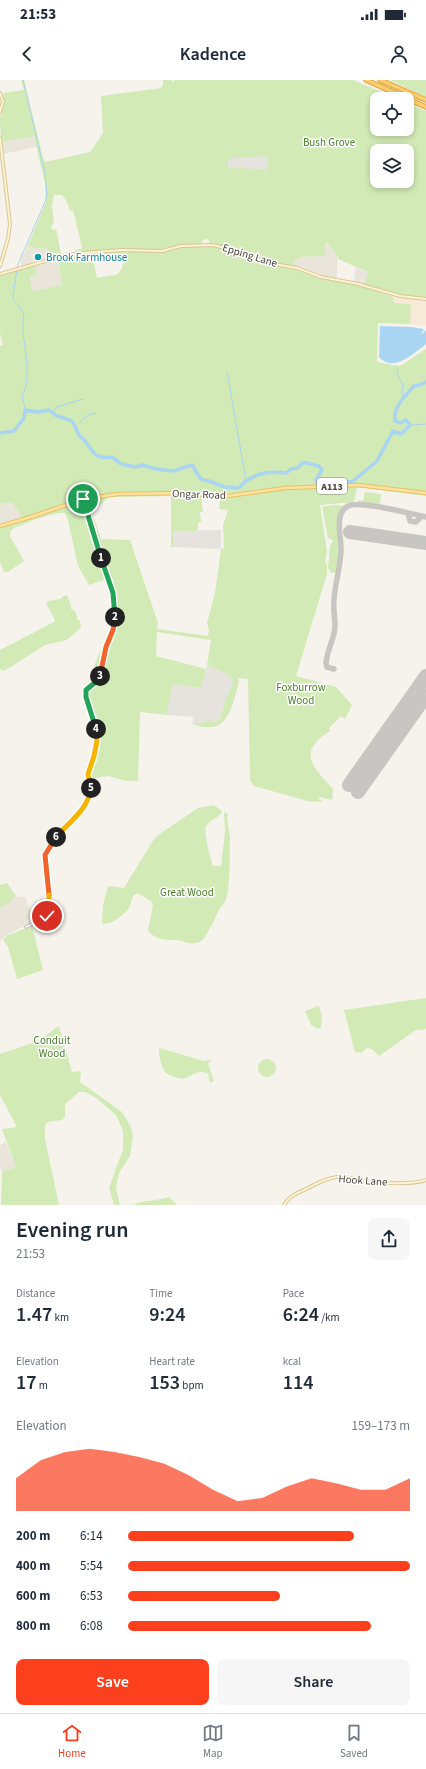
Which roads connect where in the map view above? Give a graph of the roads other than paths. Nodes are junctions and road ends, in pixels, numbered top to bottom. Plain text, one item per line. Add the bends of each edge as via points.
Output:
1 (366, 80) edge
2 (380, 80) edge
3 (0, 93) edge
4 (426, 100) edge
5 (426, 107) edge
6 (0, 112) edge
7 (0, 138) edge
8 (0, 266) edge
9 (4, 273) junction
10 (0, 274) edge
11 (426, 299) edge
12 (426, 493) edge
13 (83, 499) junction
14 (0, 526) edge
15 (26, 927) dead end
16 (426, 1180) edge
17 (284, 1205) edge

1 - 5 highway
2 - 4 highway
3 - 6 street
7 - 8 street via 10,224
8 - 9 street
9 - 10 street, Epping Lane
9 - 11 street, Epping Lane via 82,253 162,251 181,246 212,245 321,277 395,295
12 - 13 main road, Ongar Road / A113 via 343,485 285,488 221,497 137,493
13 - 14 main road, Ongar Road / A113
13 - 15 street via 113,593 115,620 98,680 86,690 97,741 88,774 91,788 88,799 46,852 48,911 46,917
16 - 17 street, Hook Lane via 416,1183 380,1182 334,1177 293,1195

